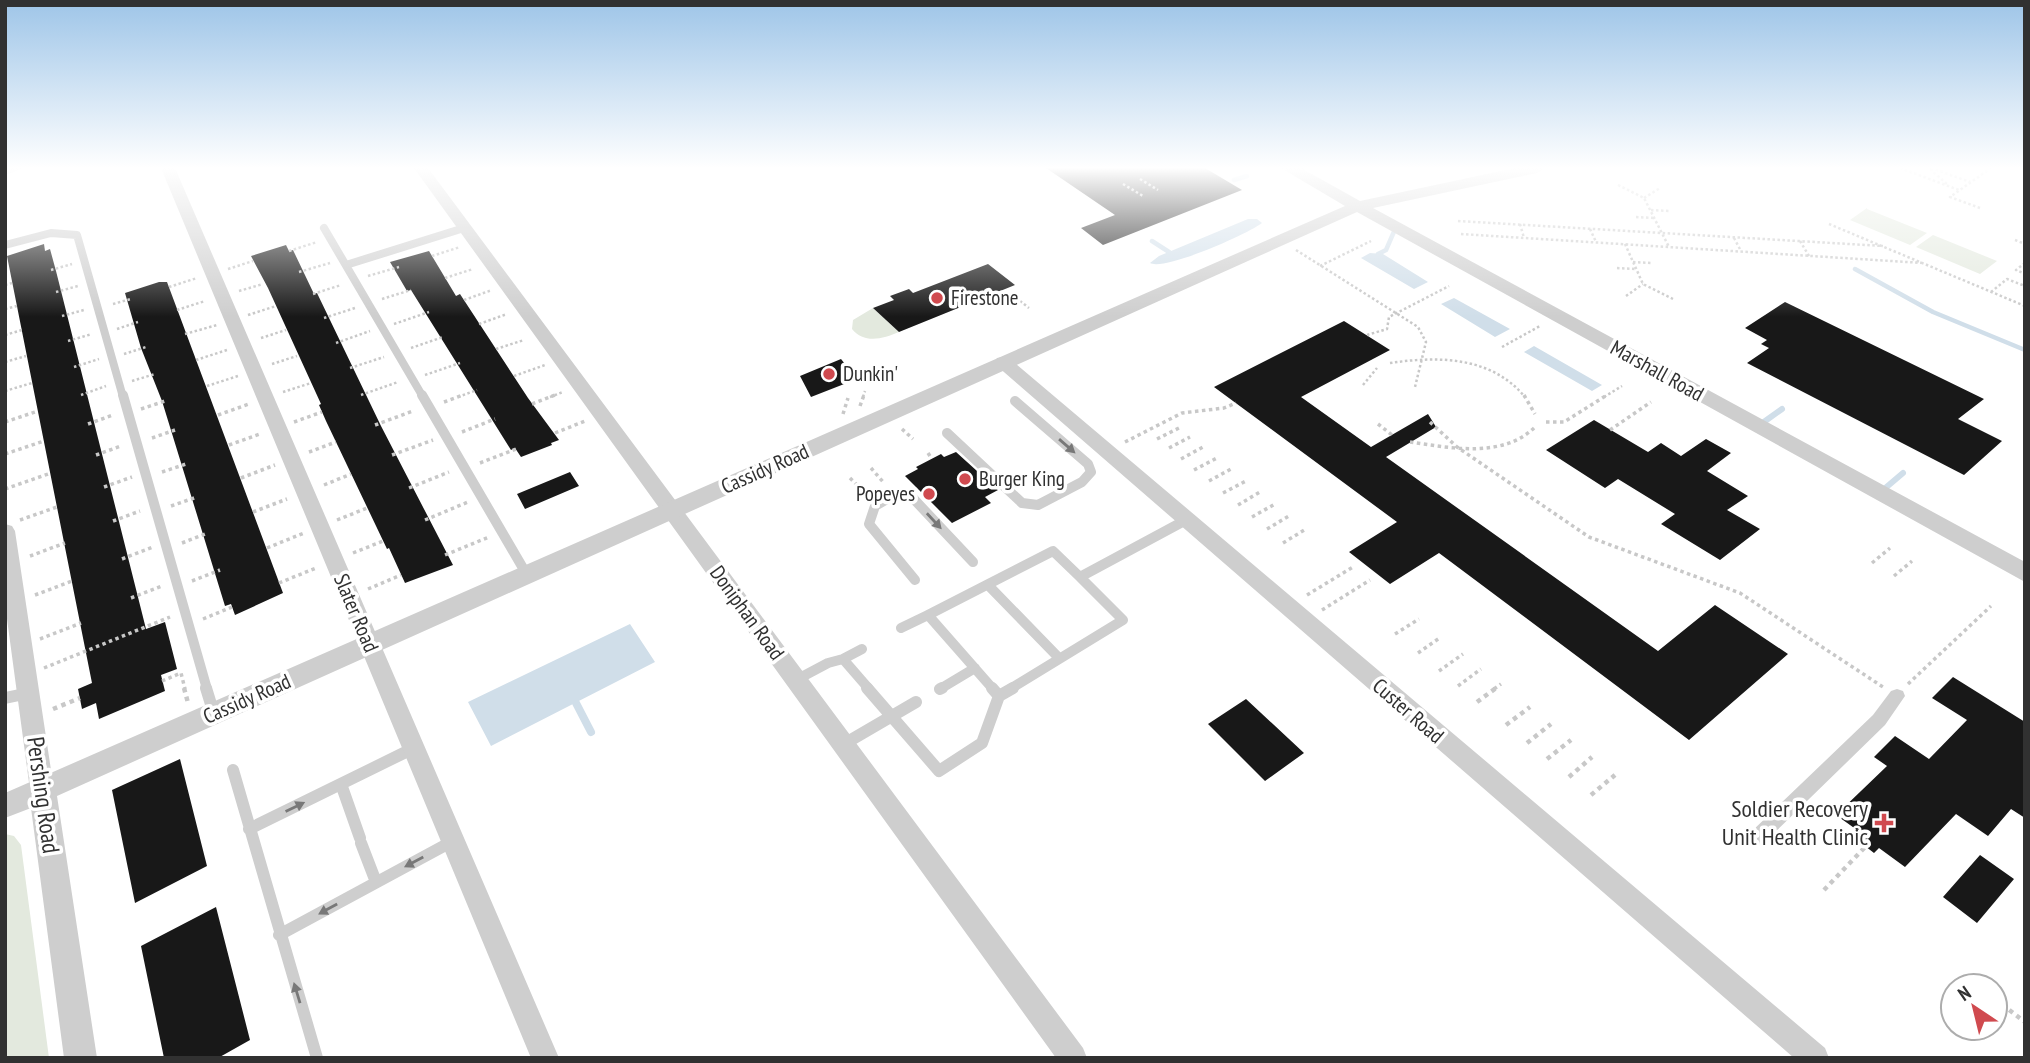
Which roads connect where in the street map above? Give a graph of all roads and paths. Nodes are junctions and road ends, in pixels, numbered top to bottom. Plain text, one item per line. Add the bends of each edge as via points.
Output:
1 (188, 218) edge
2 (457, 218) edge
3 (1307, 218) edge
4 (1379, 218) edge
5 (1648, 218) edge
6 (1655, 218) joint
7 (1458, 220) dead end
8 (1520, 224) junction
9 (1829, 224) dead end
10 (324, 228) dead end
11 (464, 228) junction
12 (1590, 229) junction
13 (1662, 233) junction
14 (1461, 234) dead end
15 (1733, 237) junction
16 (330, 238) junction
17 (1524, 238) junction
18 (1279, 240) junction
19 (2015, 240) dead end
20 (1371, 241) dead end
21 (1800, 241) junction
22 (475, 242) junction
23 (1596, 242) junction
24 (1625, 244) junction
25 (2025, 244) edge
26 (5, 245) edge
27 (1883, 246) junction
28 (1669, 247) junction
29 (289, 251) dead end
30 (1741, 251) junction
31 (432, 256) dead end
32 (1809, 256) junction
33 (85, 260) junction
34 (344, 262) junction
35 (1633, 262) junction
36 (1652, 263) dead end
37 (1923, 263) junction
38 (2025, 263) edge
39 (1320, 265) junction
40 (476, 268) dead end
41 (1617, 268) dead end
42 (1636, 269) junction
43 (51, 270) dead end
44 (299, 272) dead end
45 (2025, 274) edge
46 (445, 278) dead end
47 (91, 282) junction
48 (12, 283) dead end
49 (1643, 284) junction
50 (5, 285) edge
51 (1449, 286) dead end
52 (2025, 286) edge
53 (492, 290) dead end
54 (56, 292) dead end
55 (1991, 292) junction
56 (1626, 296) dead end
57 (131, 299) dead end
58 (1673, 299) dead end
59 (464, 300) dead end
60 (1020, 301) dead end
61 (17, 306) dead end
62 (2025, 306) edge
63 (98, 307) junction
64 (1029, 308) dead end
65 (5, 309) edge
66 (1397, 313) junction
67 (509, 314) dead end
68 (62, 316) dead end
69 (1558, 316) junction
70 (138, 322) dead end
71 (479, 324) dead end
72 (22, 330) dead end
73 (105, 331) junction
74 (5, 335) edge
75 (1367, 335) dead end
76 (525, 339) dead end
77 (68, 341) dead end
78 (146, 347) dead end
79 (1503, 347) dead end
80 (496, 349) dead end
81 (26, 356) dead end
82 (112, 356) junction
83 (1422, 359) junction
84 (5, 362) edge
85 (1003, 362) junction
86 (460, 363) dead end
87 (1390, 363) dead end
88 (544, 365) dead end
89 (74, 367) dead end
90 (1377, 368) dead end
91 (155, 374) dead end
92 (514, 376) dead end
93 (412, 378) junction
94 (32, 383) dead end
95 (120, 384) junction
96 (1363, 384) dead end
97 (1622, 386) dead end
98 (1415, 387) dead end
99 (477, 390) dead end
100 (5, 391) edge
101 (865, 391) dead end
102 (564, 392) dead end
103 (82, 395) dead end
104 (360, 395) dead end
105 (848, 398) dead end
106 (165, 401) dead end
107 (1015, 401) dead end
108 (1651, 402) dead end
109 (1236, 403) dead end
110 (532, 404) dead end
111 (428, 406) junction
112 (38, 411) dead end
113 (859, 411) dead end
114 (128, 412) junction
115 (1535, 414) dead end
116 (842, 416) dead end
117 (495, 419) dead end
118 (584, 421) dead end
119 (5, 422) edge
120 (1430, 422) dead end
121 (1546, 422) dead end
122 (88, 424) dead end
123 (1378, 424) dead end
124 (375, 425) dead end
125 (1536, 426) dead end
126 (1179, 428) dead end
127 (175, 430) dead end
128 (1611, 430) dead end
129 (555, 433) dead end
130 (947, 433) dead end
131 (1392, 435) dead end
132 (446, 436) junction
133 (1190, 437) dead end
134 (1157, 439) dead end
135 (44, 441) dead end
136 (136, 442) junction
137 (1410, 442) dead end
138 (1122, 443) dead end
139 (1203, 447) dead end
140 (1457, 447) junction
141 (1169, 448) dead end
142 (516, 449) dead end
143 (5, 454) edge
144 (96, 454) dead end
145 (392, 455) dead end
146 (1217, 458) dead end
147 (1181, 459) dead end
148 (186, 464) dead end
149 (464, 468) junction
150 (871, 468) dead end
151 (1194, 470) dead end
152 (1231, 470) dead end
153 (51, 473) dead end
154 (146, 475) junction
155 (850, 478) dead end
156 (1209, 481) dead end
157 (1246, 481) dead end
158 (104, 487) dead end
159 (409, 488) dead end
160 (890, 488) dead end
161 (5, 489) edge
162 (1260, 492) dead end
163 (1223, 494) dead end
164 (197, 497) dead end
165 (481, 497) junction
166 (870, 499) dead end
167 (1275, 504) dead end
168 (1238, 505) dead end
169 (57, 507) dead end
170 (155, 509) junction
171 (673, 511) junction
172 (1289, 516) dead end
173 (1252, 517) dead end
174 (425, 520) dead end
175 (1186, 520) junction
176 (113, 522) dead end
177 (12, 526) edge
178 (1266, 529) dead end
179 (1306, 529) dead end
180 (502, 531) junction
181 (208, 533) dead end
182 (1283, 542) dead end
183 (65, 543) dead end
184 (166, 545) junction
185 (1890, 548) dead end
186 (445, 555) dead end
187 (122, 559) dead end
188 (1912, 561) dead end
189 (973, 562) dead end
190 (10, 563) junction
191 (1872, 563) dead end
192 (1353, 567) dead end
193 (220, 570) dead end
194 (2025, 573) edge
195 (401, 575) dead end
196 (527, 575) junction
197 (1895, 576) dead end
198 (1080, 577) junction
199 (915, 580) dead end
200 (1370, 580) dead end
201 (72, 581) dead end
202 (176, 584) junction
203 (988, 585) junction
204 (1306, 596) dead end
205 (350, 597) junction
206 (131, 598) dead end
207 (16, 603) junction
208 (1991, 606) dead end
209 (232, 607) dead end
210 (1322, 610) dead end
211 (184, 611) junction
212 (929, 615) junction
213 (1419, 619) dead end
214 (188, 625) junction
215 (901, 628) dead end
216 (1395, 634) dead end
217 (1441, 637) dead end
218 (370, 645) junction
219 (862, 649) dead end
220 (1418, 653) dead end
221 (1463, 654) dead end
222 (1059, 658) junction
223 (843, 659) junction
224 (975, 668) junction
225 (1481, 668) dead end
226 (1439, 671) dead end
227 (796, 680) junction
228 (162, 681) dead end
229 (27, 684) junction
230 (1501, 684) dead end
231 (1458, 686) dead end
232 (940, 688) dead end
233 (999, 696) junction
234 (1896, 696) junction
235 (5, 698) edge
236 (80, 698) dead end
237 (916, 702) dead end
238 (1477, 702) dead end
239 (1530, 707) dead end
240 (893, 715) junction
241 (32, 718) junction
242 (203, 719) junction
243 (1550, 724) dead end
244 (1506, 725) dead end
245 (1571, 740) dead end
246 (1527, 743) dead end
247 (844, 745) junction
248 (414, 748) junction
249 (1592, 757) dead end
250 (1547, 759) dead end
251 (233, 770) dead end
252 (1615, 775) dead end
253 (1569, 777) dead end
254 (341, 784) junction
255 (42, 790) junction
256 (1591, 795) dead end
257 (5, 806) edge
258 (249, 829) junction
259 (1757, 838) dead end
260 (453, 841) junction
261 (1866, 846) dead end
262 (376, 882) junction
263 (1824, 890) dead end
264 (279, 935) junction
265 (2009, 1010) edge
266 (2025, 1022) edge
267 (80, 1058) edge
268 (317, 1058) edge
269 (545, 1058) edge
270 (1073, 1058) edge
271 (1815, 1058) edge

1 - 205 street, Slater Road
2 - 11 street, Doniphan Road
3 - 18 street, Cassidy Road
4 - 69 street, Marshall Road
5 - 6 path
6 - 13 path
7 - 8 path
8 - 12 path
8 - 17 path
9 - 27 path
10 - 16 lane
11 - 22 street, Doniphan Road
11 - 34 lane
12 - 13 path
12 - 23 path
13 - 15 path
13 - 28 path
14 - 17 path
15 - 21 path
15 - 30 path
16 - 29 path
16 - 34 lane
17 - 23 path
18 - 39 path
18 - 85 street, Cassidy Road
19 - 25 path
20 - 39 path
21 - 27 path
21 - 32 path
22 - 31 path
22 - 171 street, Doniphan Road
23 - 24 path
24 - 28 path
24 - 35 path
26 - 33 lane via 68,231 77,234
27 - 37 path
28 - 30 path
30 - 32 path
32 - 37 path
33 - 43 path
33 - 47 lane
34 - 44 path
34 - 93 lane
35 - 36 path
35 - 42 path
37 - 55 path
38 - 45 path via 2016,270
39 - 66 path
40 - 46 path
41 - 42 path
42 - 49 path
47 - 54 path
47 - 63 lane
48 - 50 path
49 - 56 path
49 - 58 path
51 - 66 path
52 - 55 path via 2007,279
53 - 59 path
55 - 62 path
57 - 63 path
60 - 64 path
61 - 65 path
63 - 68 path
63 - 73 lane
66 - 75 path via 1386,320 1387,329
66 - 83 path via 1423,334
67 - 71 path
69 - 79 path
69 - 194 street, Marshall Road
70 - 73 path
72 - 74 path
73 - 77 path
73 - 82 lane
76 - 80 path
78 - 82 path
81 - 84 path
82 - 89 path
82 - 95 lane
83 - 87 path
83 - 98 path
83 - 115 path via 1457,359 1501,376 1531,401
85 - 171 street, Cassidy Road
85 - 175 street, Custer Road
86 - 93 path
88 - 92 path
90 - 96 path
91 - 95 path
93 - 104 path
93 - 111 lane
94 - 100 path
95 - 103 path
95 - 114 lane
97 - 121 path via 1564,422
99 - 111 path
101 - 113 path
102 - 110 path
105 - 116 path
106 - 114 path
107 -> 130 lane via 1088,464 1091,472 1082,482 1038,505 1022,503
108 - 128 path
109 - 138 path via 1182,413
111 - 124 path
111 - 132 lane
112 - 119 path
114 - 122 path
114 - 136 lane
117 - 132 path
118 - 129 path
120 - 140 path
123 - 131 path
125 - 140 path via 1514,444
126 - 134 path
127 - 136 path
132 - 145 path
132 - 149 lane
133 - 141 path
135 - 143 path
136 - 144 path
136 - 154 lane
137 - 140 path
139 - 147 path
140 - 234 path via 1588,537 1740,593
142 - 149 path
146 - 151 path
148 - 154 path
149 - 159 path
149 - 165 lane
150 - 160 path
152 - 156 path
153 - 161 path
154 - 158 path
154 - 170 lane
155 - 166 path
157 - 163 path
162 - 168 path
164 - 170 path
165 - 174 path
165 - 180 lane
167 - 173 path
169 - 177 path
170 - 176 path
170 - 184 lane
171 - 196 street, Cassidy Road
171 - 227 street, Doniphan Road
172 - 178 path
175 - 198 lane
175 - 271 street, Custer Road
177 - 190 street, Pershing Road
179 - 182 path
180 - 186 path
180 - 196 lane
181 - 184 path
183 - 190 path
184 - 187 path
184 - 202 lane
185 - 191 path
188 - 197 path
199 -> 189 lane via 869,524 875,506 896,494 910,495
190 - 207 street, Pershing Road
192 - 204 path
193 - 202 path
195 - 205 path
196 - 218 street, Cassidy Road
198 - 203 lane via 1053,551
198 - 222 lane via 1123,620
200 - 210 path
201 - 207 path
202 - 206 path
202 - 211 lane
203 - 212 lane
203 - 222 lane
205 - 218 street, Slater Road
207 - 229 street, Pershing Road
208 - 234 path
209 - 214 path
211 - 214 lane
211 - 229 path
212 - 215 lane
212 - 224 lane
213 - 216 path
214 - 242 lane
217 - 220 path
218 - 242 street, Cassidy Road
218 - 248 street, Slater Road
219 - 223 lane
221 - 226 path
222 - 233 lane
223 - 227 lane
223 - 240 lane
224 - 232 lane
224 - 233 lane
225 - 231 path
227 - 247 street, Doniphan Road
228 - 242 path via 181,674
229 - 235 lane
229 - 241 street, Pershing Road
230 - 238 path
233 - 240 lane via 982,743 939,771
234 - 259 street via 1879,720
236 - 241 path
237 - 240 lane
239 - 244 path
240 - 247 lane
241 - 255 street, Pershing Road
242 - 255 street, Cassidy Road
243 - 246 path
245 - 250 path
247 - 270 street, Doniphan Road
248 - 254 lane
248 - 260 street, Slater Road
249 - 253 path
251 - 258 lane
252 - 256 path
258 -> 254 lane
254 - 262 lane
255 - 257 street, Cassidy Road
255 - 267 street, Pershing Road
258 - 264 lane
260 -> 262 lane
260 - 269 street, Slater Road
261 - 263 path
262 -> 264 lane
268 -> 264 lane
265 - 266 path

